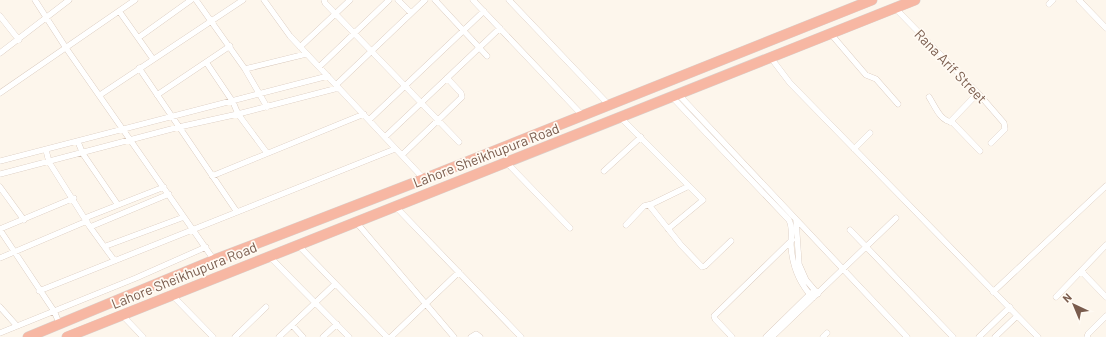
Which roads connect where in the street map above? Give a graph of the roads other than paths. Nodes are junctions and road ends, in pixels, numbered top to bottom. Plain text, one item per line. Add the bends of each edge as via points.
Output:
1 (35, 0) edge
2 (69, 0) edge
3 (135, 0) edge
4 (191, 0) edge
5 (196, 0) edge
6 (243, 0) edge
7 (264, 0) edge
8 (324, 0) edge
9 (350, 0) edge
10 (389, 0) edge
11 (398, 0) edge
12 (425, 0) edge
13 (434, 0) edge
14 (473, 0) edge
15 (509, 0) edge
16 (870, 0) edge
17 (915, 0) edge
18 (1079, 0) edge
19 (894, 8) junction
20 (119, 11) junction
21 (484, 11) junction
22 (336, 13) junction
23 (411, 13) junction
24 (47, 17) junction
25 (1, 20) edge
26 (212, 21) junction
27 (500, 28) junction
28 (1106, 28) edge
29 (463, 30) junction
30 (355, 32) junction
31 (830, 34) junction
32 (138, 38) junction
33 (19, 40) junction
34 (230, 46) junction
35 (300, 47) junction
36 (66, 48) junction
37 (479, 48) junction
38 (372, 50) junction
39 (0, 53) edge
40 (306, 54) junction
41 (488, 56) dead end
42 (771, 58) junction
43 (153, 59) junction
44 (206, 62) junction
45 (319, 67) junction
46 (139, 68) junction
47 (245, 69) junction
48 (328, 76) junction
49 (447, 78) junction
50 (405, 86) junction
51 (337, 87) junction
52 (0, 93) edge
53 (978, 94) junction
54 (100, 95) junction
55 (261, 95) junction
56 (157, 96) junction
57 (675, 96) junction
58 (929, 97) dead end
59 (233, 102) junction
60 (422, 103) junction
61 (898, 104) dead end
62 (609, 105) junction
63 (267, 107) junction
64 (238, 114) junction
65 (364, 114) junction
66 (172, 116) junction
67 (583, 116) junction
68 (622, 118) junction
69 (369, 120) junction
70 (438, 121) junction
71 (950, 122) junction
72 (179, 127) junction
73 (124, 130) junction
74 (870, 133) dead end
75 (385, 137) junction
76 (641, 137) junction
77 (131, 140) junction
78 (78, 142) junction
79 (459, 142) dead end
80 (991, 143) dead end
81 (395, 148) junction
82 (854, 149) junction
83 (46, 150) junction
84 (980, 151) dead end
85 (267, 153) junction
86 (83, 154) junction
87 (402, 155) junction
88 (0, 161) edge
89 (49, 162) junction
90 (506, 162) junction
91 (604, 171) dead end
92 (0, 174) edge
93 (212, 176) junction
94 (424, 179) junction
95 (689, 186) junction
96 (1106, 186) edge
97 (0, 187) edge
98 (164, 188) junction
99 (169, 194) junction
100 (74, 198) junction
101 (118, 205) junction
102 (649, 205) junction
103 (395, 206) junction
104 (237, 212) junction
105 (184, 217) junction
106 (896, 218) dead end
107 (796, 219) junction
108 (24, 220) junction
109 (88, 222) junction
110 (355, 222) junction
111 (626, 225) dead end
112 (570, 228) dead end
113 (193, 229) junction
114 (668, 229) junction
115 (0, 230) edge
116 (850, 230) dead end
117 (792, 240) junction
118 (731, 242) dead end
119 (298, 244) junction
120 (1106, 245) edge
121 (106, 246) junction
122 (867, 246) junction
123 (206, 247) junction
124 (13, 251) junction
125 (269, 256) junction
126 (0, 258) edge
127 (114, 260) junction
128 (214, 260) junction
129 (843, 269) junction
130 (1081, 271) junction
131 (459, 272) junction
132 (335, 284) junction
133 (39, 291) junction
134 (993, 292) junction
135 (814, 294) junction
136 (172, 295) junction
137 (1106, 297) edge
138 (1056, 298) dead end
139 (314, 302) junction
140 (427, 304) junction
141 (0, 307) edge
142 (266, 307) dead end
143 (1010, 307) junction
144 (54, 311) junction
145 (122, 315) junction
146 (1017, 316) junction
147 (1106, 316) edge
148 (337, 324) junction
149 (60, 325) junction
150 (292, 325) junction
151 (17, 326) junction
152 (0, 333) edge
153 (1036, 335) edge
154 (72, 336) edge
155 (28, 337) edge
156 (143, 337) edge
157 (213, 337) edge
158 (235, 337) edge
159 (279, 337) edge
160 (303, 337) edge
161 (323, 337) edge
162 (349, 337) edge
163 (387, 337) edge
164 (391, 337) edge
165 (454, 337) edge
166 (471, 337) edge
167 (480, 337) edge
168 (521, 337) edge
169 (732, 337) edge
170 (766, 337) edge
171 (772, 337) edge
172 (907, 337) edge
173 (953, 337) edge
174 (979, 337) edge
175 (995, 337) edge
176 (1029, 337) edge
177 (1087, 337) edge

1 - 24 street
2 - 24 street
3 - 20 street
4 - 32 street
5 - 26 street
6 - 26 street
7 - 35 street
8 - 22 street
9 - 22 street
10 - 30 street
11 - 23 street
12 - 23 street
13 - 29 street
14 - 21 street
15 - 62 street
16 - 62 highway, Lahore Sheikhupura Road
17 - 19 highway, Lahore Sheikhupura Road
18 - 28 street
19 - 31 highway, Lahore Sheikhupura Road
19 - 53 street, Rana Arif Street
20 - 32 street
20 - 36 street
21 - 27 street
21 - 29 street
22 - 30 street
22 - 35 street
23 - 38 street
24 - 33 street
24 - 36 street
25 - 33 street
26 - 34 street
26 - 43 street
27 - 37 street
27 - 67 street
29 - 37 street
29 - 50 street
30 - 38 street
30 - 45 street
31 - 42 highway, Lahore Sheikhupura Road
31 - 61 street via 866,75 876,79
32 - 43 street
33 - 39 street
34 - 44 street
34 - 47 street
35 - 40 street
36 - 52 street
36 - 54 street
37 - 41 street
37 - 49 street
38 - 50 street
38 - 51 street
40 - 45 street
40 - 47 street
42 - 57 highway, Lahore Sheikhupura Road
42 - 82 street via 781,74
43 - 46 street
44 - 56 street
44 - 59 street
45 - 48 street
46 - 54 street
46 - 56 street
47 - 55 street
48 - 51 street
48 - 55 street
49 - 60 street
49 - 70 street via 463,96
50 - 60 street
50 - 69 street
51 - 63 street
51 - 65 street
53 - 71 street
53 - 80 street, Rana Arif Street via 1005,126
54 - 73 street
55 - 59 street
55 - 63 street
56 - 66 street
57 - 68 highway, Lahore Sheikhupura Road
57 - 107 street
57 - 117 street via 788,218 792,227
58 - 71 street via 940,115
59 - 64 street
59 - 66 street
60 - 70 street
60 - 75 street
62 - 67 highway, Lahore Sheikhupura Road
63 - 64 street
64 - 72 street
64 - 85 street
65 - 69 street
65 - 85 street
66 - 72 street
66 - 73 street
67 - 94 highway, Lahore Sheikhupura Road
68 - 76 street
68 - 90 highway, Lahore Sheikhupura Road
69 - 75 street
70 - 79 street
70 - 87 street
71 - 84 street
72 - 77 street
72 - 93 street
73 - 77 street
73 - 78 street
74 - 82 street
75 - 81 street
76 - 91 street
76 - 95 street
77 - 86 street
77 - 98 street
78 - 83 street
78 - 86 street
81 - 87 street
81 - 104 street
82 - 134 street
83 - 88 street
83 - 89 street
85 - 93 street
86 - 89 street
86 - 101 street
87 - 94 street
89 - 92 street
89 - 100 street
90 - 103 highway, Lahore Sheikhupura Road
90 - 112 street
93 - 104 street
94 - 128 highway, Lahore Sheikhupura Road
95 - 102 street
95 - 114 street via 702,201
96 - 134 street
97 - 108 street
98 - 99 street
98 - 101 street
99 - 105 street
99 - 109 street
100 - 108 street
100 - 109 street
101 - 109 street
102 - 111 street via 643,206
102 - 114 street
103 - 110 highway, Lahore Sheikhupura Road
103 - 131 street
104 - 113 street
105 - 113 street
105 - 121 street
106 - 122 street
107 - 129 street
107 - 135 street via 800,264
108 - 115 street
109 - 121 street
109 - 124 street
110 - 119 highway, Lahore Sheikhupura Road
110 - 140 street
113 - 123 street
113 - 127 street
114 - 118 street via 703,267
115 - 124 street
116 - 122 street
117 - 135 street via 792,256 797,275 802,285
117 - 169 street via 714,316
119 - 125 highway, Lahore Sheikhupura Road
119 - 132 street
120 - 130 street
121 - 127 street
122 - 129 street
122 - 173 street
123 - 128 street
123 - 144 street
124 - 126 street
124 - 133 street
125 - 136 highway, Lahore Sheikhupura Road
125 - 139 street
127 - 133 street
128 - 149 highway, Lahore Sheikhupura Road
129 - 135 street
129 - 172 street
130 - 137 street
130 - 138 street
131 - 140 street
131 - 168 street
132 - 139 street
132 - 163 street
133 - 144 street
134 - 143 street
135 - 170 street
135 - 171 street
136 - 145 highway, Lahore Sheikhupura Road
136 - 157 street
139 - 148 street
139 - 150 street
140 - 164 street
140 - 165 street
141 - 151 street
142 - 158 street
143 - 146 street
143 - 174 street
144 - 149 street
144 - 151 street
145 - 154 highway, Lahore Sheikhupura Road
145 - 156 street
146 - 153 street
146 - 175 street
147 - 177 street
148 - 161 street
148 - 162 street
149 - 155 highway, Lahore Sheikhupura Road
150 - 159 street
150 - 160 street
151 - 152 street
153 - 176 street
166 - 167 street via 476,334

